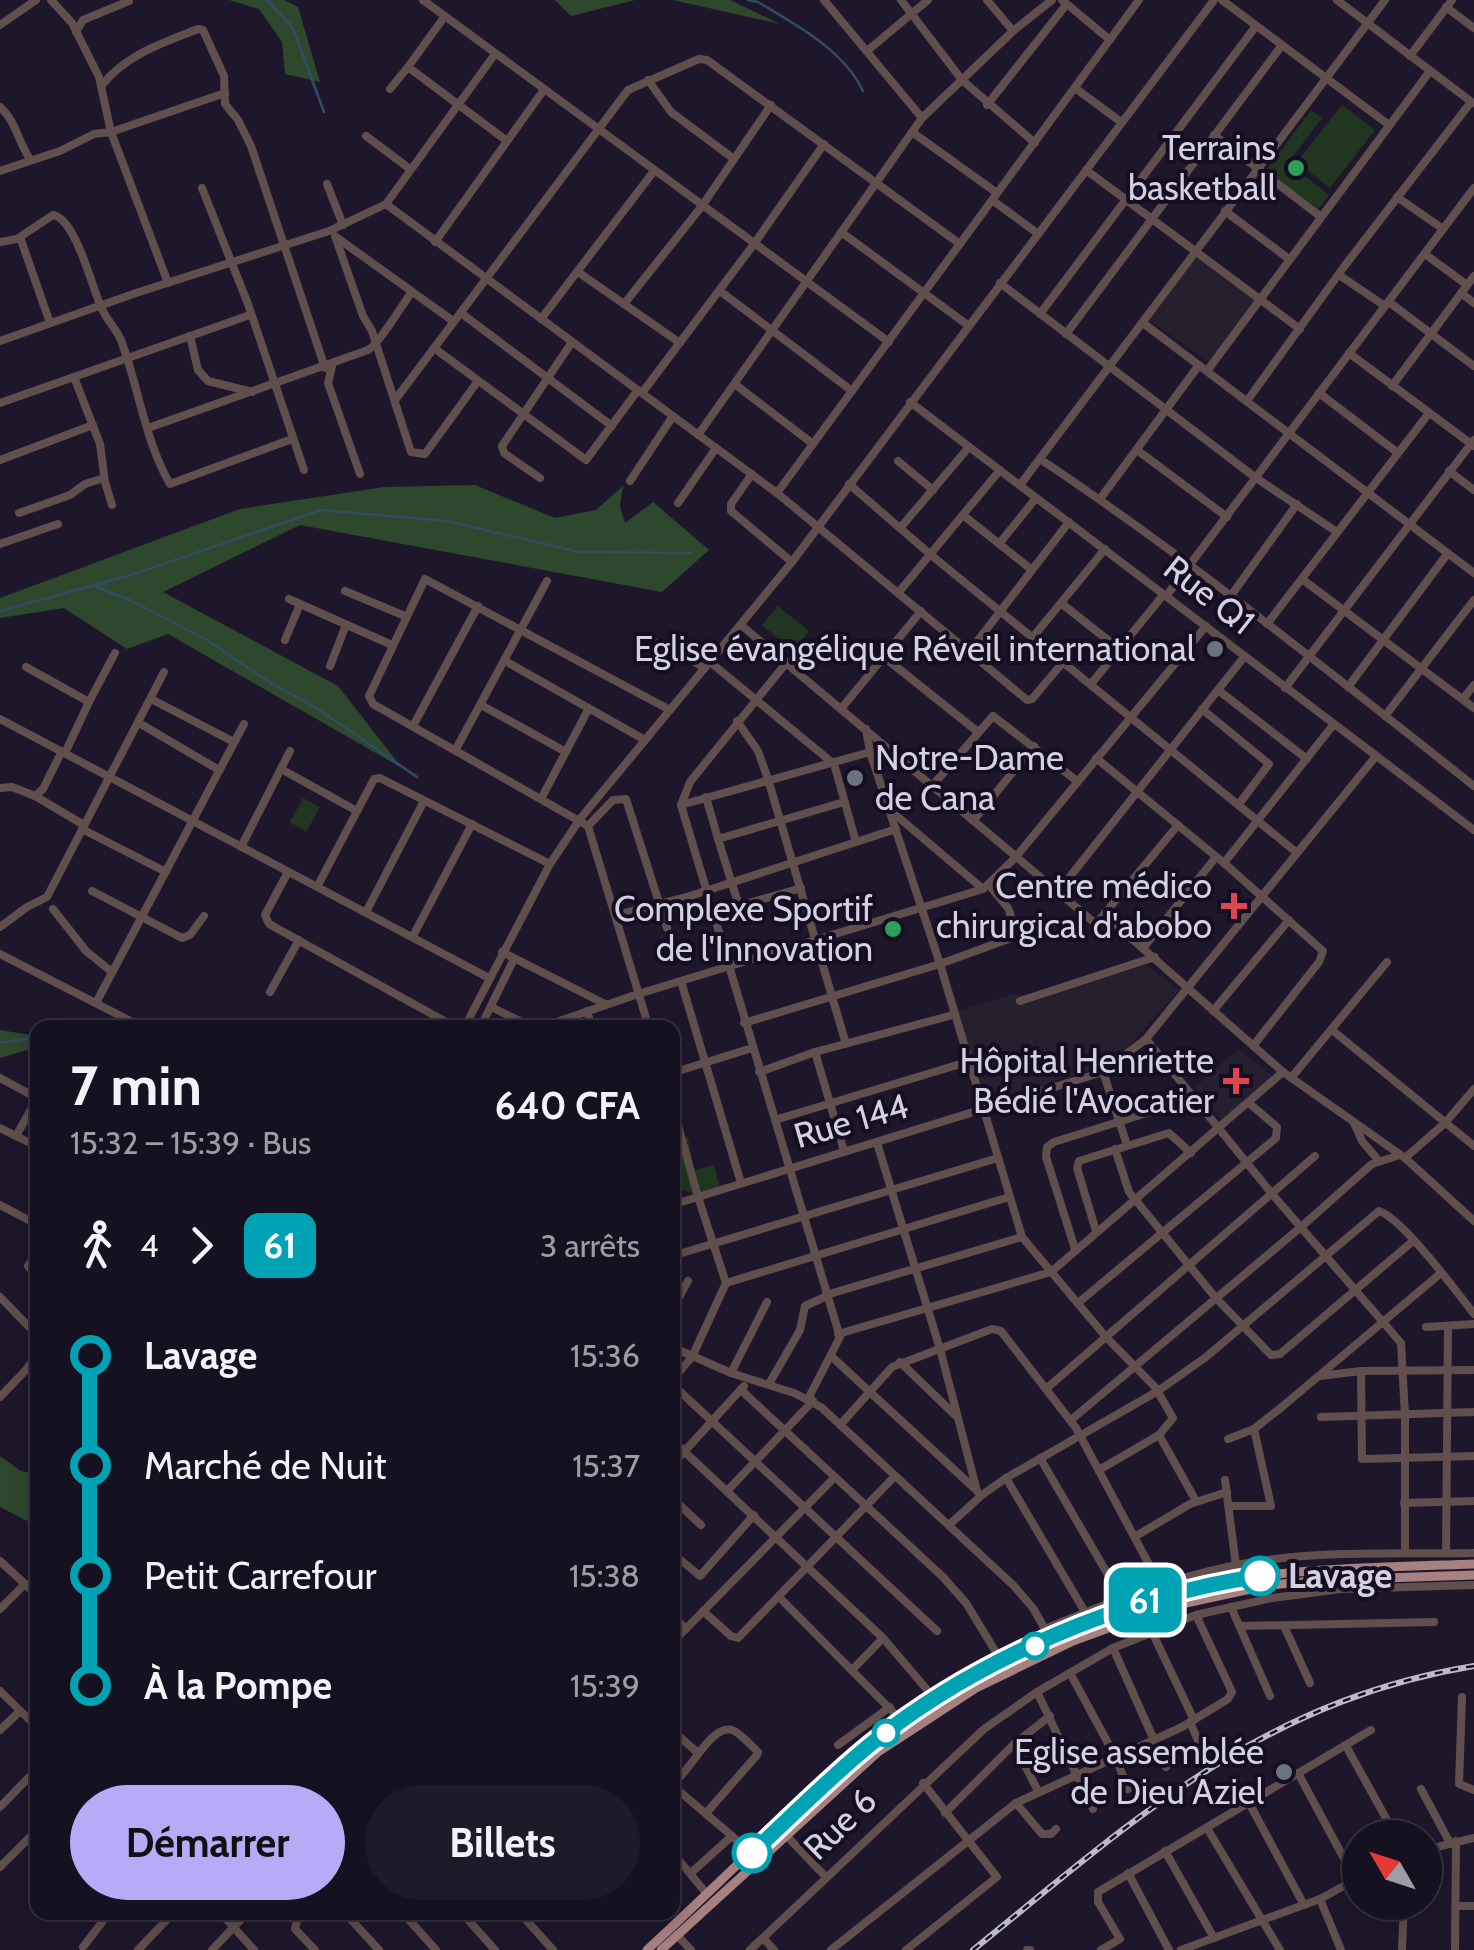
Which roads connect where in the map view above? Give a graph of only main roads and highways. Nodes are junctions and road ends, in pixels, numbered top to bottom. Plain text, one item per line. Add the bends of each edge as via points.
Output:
1 (1474, 1564) edge
2 (1474, 1575) edge
3 (782, 1831) junction
4 (680, 1919) edge
5 (679, 1920) edge
6 (647, 1950) edge
7 (661, 1950) edge

1 - 3 main road via 1325,1568 1237,1579 1143,1601 1048,1634 902,1721
2 - 3 main road via 1269,1585 1200,1598 1102,1630 976,1688 910,1728
3 - 4 main road
3 - 7 main road
5 - 6 main road

